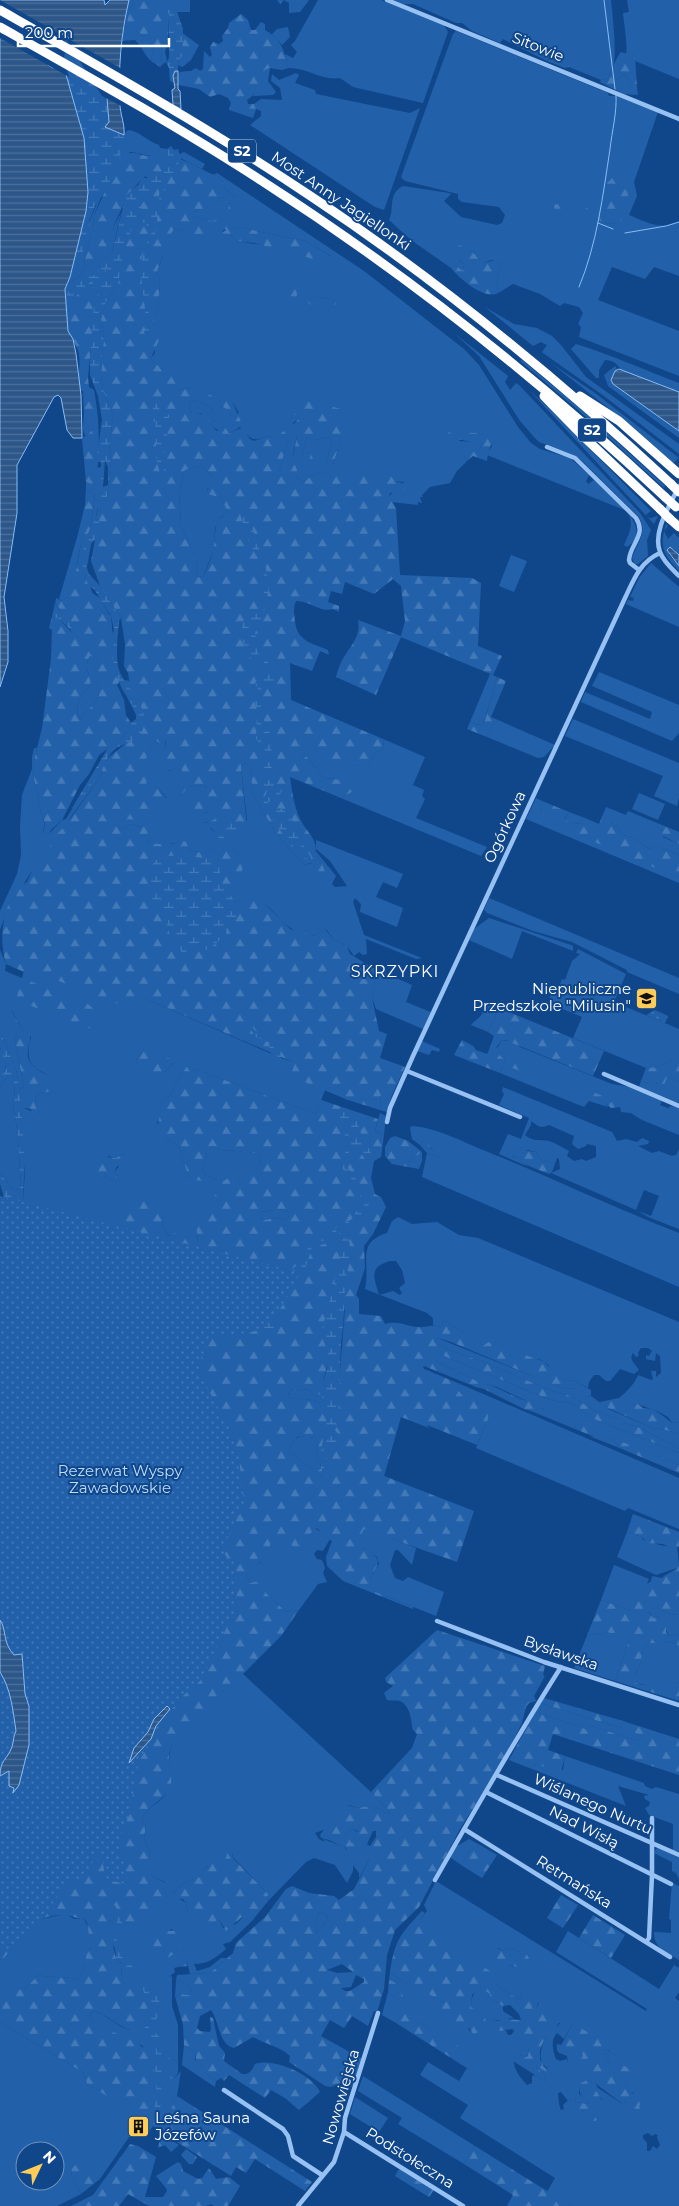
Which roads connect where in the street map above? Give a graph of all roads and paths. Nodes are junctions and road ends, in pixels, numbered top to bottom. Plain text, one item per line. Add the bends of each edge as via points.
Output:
1 (388, 0) edge
2 (0, 10) edge
3 (0, 27) edge
4 (679, 118) edge
5 (516, 366) junction
6 (560, 384) junction
7 (547, 447) dead end
8 (678, 473) edge
9 (675, 485) edge
10 (679, 492) edge
11 (677, 509) edge
12 (679, 527) edge
13 (660, 553) junction
14 (639, 570) junction
15 (679, 576) edge
16 (407, 1070) junction
17 (604, 1074) dead end
18 (679, 1106) edge
19 (520, 1117) dead end
20 (387, 1122) dead end
21 (437, 1621) dead end
22 (561, 1667) junction
23 (679, 1705) edge
24 (497, 1775) junction
25 (486, 1792) junction
26 (652, 1818) dead end
27 (464, 1829) junction
28 (652, 1843) junction
29 (679, 1855) edge
30 (652, 1875) junction
31 (435, 1880) dead end
32 (671, 1884) dead end
33 (646, 1942) junction
34 (670, 1957) dead end
35 (378, 2013) dead end
36 (224, 2090) dead end
37 (344, 2132) junction
38 (322, 2175) junction
39 (298, 2206) edge
40 (463, 2206) edge

1 - 4 street, Sitowie
2 - 6 highway, Most Anny Jagiellonki / S2 via 187,117 295,185 411,266
3 - 5 highway, Most Anny Jagiellonki / S2 via 179,129 278,191 387,266
5 - 11 highway, S2, bridge
5 - 12 highway, bridge via 577,430
6 - 8 highway via 619,421
6 - 9 highway, S2
7 - 14 street via 575,458 636,518 640,534 628,560
9 - 10 highway, S2, bridge
9 - 13 street via 658,534
13 - 14 street, Ogórkowa via 647,560
13 - 15 street
14 - 16 street, Ogórkowa
16 - 19 street
16 - 20 street, Ogórkowa
17 - 18 street
21 - 22 street, Bysławska
22 - 23 street, Bysławska
22 - 24 street
24 - 25 street
24 - 28 street, Wiślanego Nurtu
25 - 27 street
25 - 30 street, Nad Wisłą
26 - 28 street
27 - 31 street
27 - 33 street, Retmańska
28 - 29 street, Wiślanego Nurtu
28 - 30 street
30 - 32 street, Nad Wisłą
30 - 33 street via 649,1938
33 - 34 street, Retmańska
35 - 37 street, Nowowiejska via 345,2118
36 - 38 street via 277,2123 288,2136 293,2156
37 - 38 street, Nowowiejska via 334,2162
37 - 40 street, Podstołeczna
38 - 39 street, Nowowiejska

